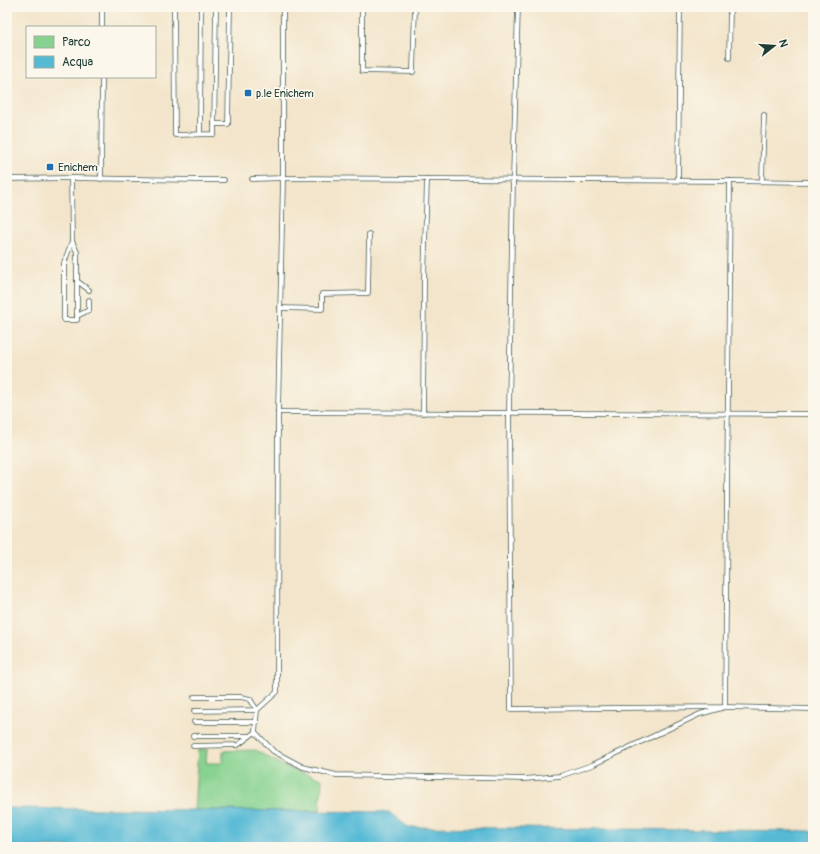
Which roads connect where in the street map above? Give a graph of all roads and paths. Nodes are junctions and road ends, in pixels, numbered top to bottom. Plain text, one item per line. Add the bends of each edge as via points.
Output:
1 (102, 7) edge
2 (174, 7) edge
3 (201, 7) edge
4 (216, 7) edge
5 (230, 7) edge
6 (283, 7) edge
7 (362, 7) edge
8 (415, 7) edge
9 (518, 7) edge
10 (680, 7) edge
11 (730, 7) edge
12 (102, 26) edge
13 (729, 58) dead end
14 (102, 78) edge
15 (764, 115) dead end
16 (214, 124) junction
17 (200, 134) junction
18 (70, 178) junction
19 (283, 178) junction
20 (7, 179) edge
21 (101, 179) junction
22 (252, 179) dead end
23 (427, 179) junction
24 (513, 179) junction
25 (224, 180) dead end
26 (678, 180) junction
27 (730, 181) junction
28 (762, 182) junction
29 (813, 182) edge
30 (369, 234) dead end
31 (72, 241) junction
32 (77, 281) junction
33 (89, 290) dead end
34 (89, 300) dead end
35 (280, 308) junction
36 (77, 316) junction
37 (278, 412) junction
38 (423, 412) junction
39 (509, 413) junction
40 (728, 414) junction
41 (813, 414) edge
42 (194, 697) dead end
43 (725, 707) junction
44 (813, 709) edge
45 (257, 710) junction
46 (194, 711) dead end
47 (194, 722) dead end
48 (256, 722) junction
49 (255, 732) junction
50 (194, 736) dead end
51 (249, 736) junction
52 (193, 746) dead end

1 - 12 lane
2 - 17 lane via 175,135
3 - 17 lane
4 - 16 lane
5 - 16 lane via 228,124
6 - 19 lane
7 - 8 lane via 362,71 413,72
9 - 24 lane
10 - 26 lane
11 - 13 lane
14 - 21 lane
15 - 28 lane
16 - 17 lane via 214,134
18 - 20 lane
18 - 21 lane
18 - 31 lane
19 - 22 lane
19 - 23 lane
19 - 35 lane
21 - 25 lane
23 - 24 lane
23 - 38 lane
24 - 26 lane
24 - 39 lane
26 - 27 lane
27 - 28 lane
27 - 40 lane
28 - 29 lane
30 - 35 lane via 368,294 322,294 322,309
31 - 32 lane via 77,252
31 - 36 lane via 64,263 64,320 77,320
32 - 33 lane
32 - 36 lane
34 - 36 lane via 89,310
35 - 37 lane
37 - 38 lane
37 - 45 lane via 278,692
38 - 39 lane
39 - 40 lane
39 - 43 lane via 511,709
40 - 41 lane
40 - 43 lane
42 - 45 lane via 241,697 250,699
43 - 44 lane
43 - 49 lane via 700,714 592,765 560,776 524,779 336,776 303,767 273,751
45 - 46 lane
45 - 48 lane
47 - 48 lane
48 - 49 lane
49 - 51 lane
50 - 51 lane
51 - 52 lane via 238,745

